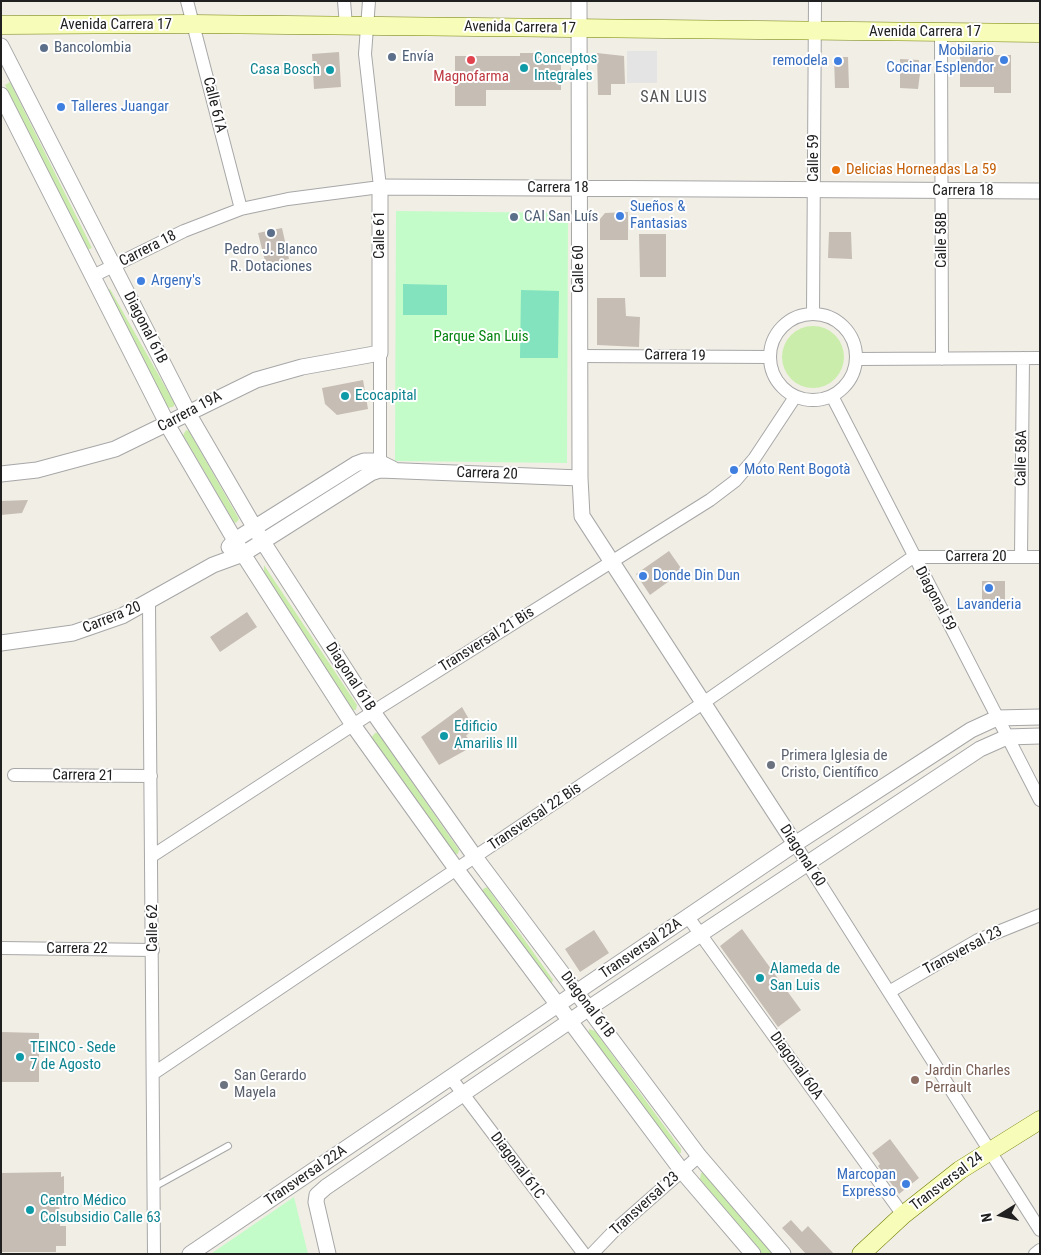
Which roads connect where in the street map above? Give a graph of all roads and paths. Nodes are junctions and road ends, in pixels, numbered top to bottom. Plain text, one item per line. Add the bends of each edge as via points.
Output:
1 (187, 1) edge
2 (344, 1) edge
3 (369, 1) edge
4 (579, 1) edge
5 (815, 1) edge
6 (193, 24) junction
7 (1, 25) edge
8 (346, 26) junction
9 (367, 26) junction
10 (579, 29) junction
11 (815, 31) junction
12 (941, 32) junction
13 (1040, 33) edge
14 (1, 46) edge
15 (1, 95) edge
16 (380, 187) junction
17 (579, 188) junction
18 (814, 190) junction
19 (942, 190) junction
20 (1040, 191) edge
21 (241, 209) junction
22 (114, 266) junction
23 (93, 276) junction
24 (813, 314) junction
25 (380, 353) junction
26 (580, 356) junction
27 (770, 357) junction
28 (1024, 358) junction
29 (1040, 358) edge
30 (856, 359) junction
31 (942, 359) junction
32 (832, 396) junction
33 (795, 397) junction
34 (189, 412) junction
35 (167, 424) junction
36 (385, 468) junction
37 (1, 474) edge
38 (580, 478) junction
39 (255, 528) junction
40 (235, 540) junction
41 (263, 542) junction
42 (243, 554) junction
43 (913, 557) junction
44 (1021, 557) junction
45 (1040, 557) edge
46 (610, 561) junction
47 (213, 565) junction
48 (149, 610) junction
49 (1, 643) edge
50 (703, 703) junction
51 (373, 712) junction
52 (1040, 717) edge
53 (997, 718) junction
54 (353, 724) junction
55 (1040, 736) edge
56 (1007, 737) junction
57 (14, 775) dead end
58 (151, 776) junction
59 (1040, 800) edge
60 (795, 844) junction
61 (152, 856) junction
62 (475, 857) junction
63 (809, 865) junction
64 (457, 870) junction
65 (1040, 915) edge
66 (688, 917) junction
67 (702, 935) junction
68 (1, 948) edge
69 (153, 950) junction
70 (577, 992) junction
71 (889, 992) junction
72 (557, 1005) junction
73 (590, 1008) junction
74 (569, 1022) junction
75 (154, 1073) junction
76 (451, 1078) junction
77 (464, 1095) junction
78 (1040, 1120) edge
79 (228, 1146) dead end
80 (990, 1150) junction
81 (699, 1156) junction
82 (682, 1171) junction
83 (154, 1187) junction
84 (902, 1215) junction
85 (1040, 1230) edge
86 (1040, 1250) edge
87 (154, 1254) edge
88 (190, 1254) edge
89 (328, 1254) edge
90 (584, 1254) edge
91 (592, 1254) edge
92 (753, 1254) edge
93 (782, 1254) edge
94 (862, 1254) edge
95 (1035, 1254) edge

1 - 6 street, Calle 61A
2 - 8 street
3 - 9 street, Calle 61
4 - 10 street, Calle 60
5 - 11 street, Calle 59
6 - 7 main road, Avenida Carrera 17
6 - 8 main road, Avenida Carrera 17
6 - 21 street, Calle 61A
8 - 9 main road, Avenida Carrera 17
9 - 10 main road, Avenida Carrera 17
9 - 16 street, Calle 61 via 365,54
10 - 11 main road, Avenida Carrera 17
10 - 17 street, Calle 60
11 - 12 main road, Avenida Carrera 17
11 - 18 street, Calle 59
12 - 13 main road, Avenida Carrera 17
12 - 19 street, Calle 58B
14 - 22 street, Diagonal 61B
15 - 23 street, Diagonal 61B
16 - 17 street, Carrera 18
16 - 21 street, Carrera 18 via 288,198
16 - 25 street, Calle 61
17 - 18 street, Carrera 18
17 - 26 street, Calle 60
18 - 19 street, Carrera 18
18 - 24 street, Calle 59
19 - 20 street, Carrera 18
19 - 31 street, Calle 58B
21 - 22 street, Carrera 18 via 184,231
22 - 23 street, Carrera 18
22 - 34 street, Diagonal 61B
23 - 35 street, Diagonal 61B
24 - 27 street via 786,323 774,338
24 - 30 street via 840,324 852,340
25 - 34 street, Carrera 19A via 302,367 256,380
25 - 36 street, Calle 61
26 - 27 street, Carrera 19
26 - 38 street, Calle 60
27 - 33 street via 770,367 779,385
28 - 29 street
28 - 31 street
28 - 44 street, Calle 58A
30 - 31 street
30 - 32 street via 849,381
32 - 33 street via 814,401
32 - 43 street, Diagonal 59
33 - 46 street, Transversal 21 Bis via 754,459 735,481 710,500
34 - 35 street, Carrera 19A
34 - 39 street, Diagonal 61B
35 - 37 street, Carrera 19A via 115,449 84,459
35 - 40 street, Diagonal 61B
36 - 38 street, Carrera 20
36 - 39 street, Carrera 20 via 370,460 356,464
36 - 41 street, Carrera 20 via 363,478
38 - 46 street, Diagonal 60 via 582,516
39 - 40 street, Carrera 20
39 - 41 street, Diagonal 61B
40 - 42 street, Diagonal 61B
40 - 47 street, Carrera 20
41 - 42 street, Carrera 20
41 - 51 street, Diagonal 61B
42 - 47 street, Carrera 20
42 - 54 street, Diagonal 61B
43 - 44 street, Carrera 20
43 - 50 street, Transversal 22 Bis
43 - 53 street, Diagonal 59
44 - 45 street, Carrera 20
46 - 50 street, Diagonal 60
46 - 51 street, Transversal 21 Bis
47 - 48 street, Carrera 20
48 - 49 street, Carrera 20 via 50,638
48 - 58 street, Calle 62
50 - 60 street, Diagonal 60
50 - 62 street, Transversal 22 Bis
51 - 54 street, Transversal 21 Bis
51 - 62 street, Diagonal 61B
52 - 53 street
53 - 56 street, Diagonal 59
53 - 60 street, Transversal 22A via 971,730
54 - 61 street, Transversal 21 Bis
54 - 64 street, Diagonal 61B
55 - 56 street
56 - 59 street, Diagonal 59
56 - 63 street, Transversal 22A via 980,749
57 - 58 street, Carrera 21
58 - 61 street, Calle 62
60 - 63 street, Diagonal 60
60 - 66 street, Transversal 22A
61 - 69 street, Calle 62
62 - 64 street, Transversal 22 Bis
62 - 70 street, Diagonal 61B
63 - 67 street, Transversal 22A
63 - 71 street, Diagonal 60
64 - 72 street, Diagonal 61B
64 - 75 street, Transversal 22 Bis
65 - 71 street, Transversal 23 via 978,940
66 - 67 street, Diagonal 60A
66 - 70 street, Transversal 22A
67 - 73 street, Transversal 22A
67 - 84 street, Diagonal 60A
68 - 69 street, Carrera 22
69 - 75 street, Calle 62
70 - 72 street, Transversal 22A
70 - 73 street, Diagonal 61B
71 - 80 street, Diagonal 60
72 - 74 street, Diagonal 61B
72 - 76 street, Transversal 22A
73 - 74 street, Transversal 22A
73 - 81 street, Diagonal 61B
74 - 77 street, Transversal 22A
74 - 82 street, Diagonal 61B
75 - 83 street, Calle 62
76 - 77 street, Diagonal 61C
76 - 88 street, Transversal 22A
77 - 89 street, Transversal 22A via 317,1195 317,1210
77 - 90 street, Diagonal 61C
78 - 80 main road, Transversal 24
79 - 83 lane
80 - 84 main road, Transversal 24
80 - 85 street, Diagonal 60
81 - 82 street, Transversal 23
81 - 93 street, Diagonal 61B
82 - 91 street, Transversal 23
82 - 92 street, Diagonal 61B
83 - 87 street, Calle 62
84 - 94 main road, Transversal 24
86 - 95 street

